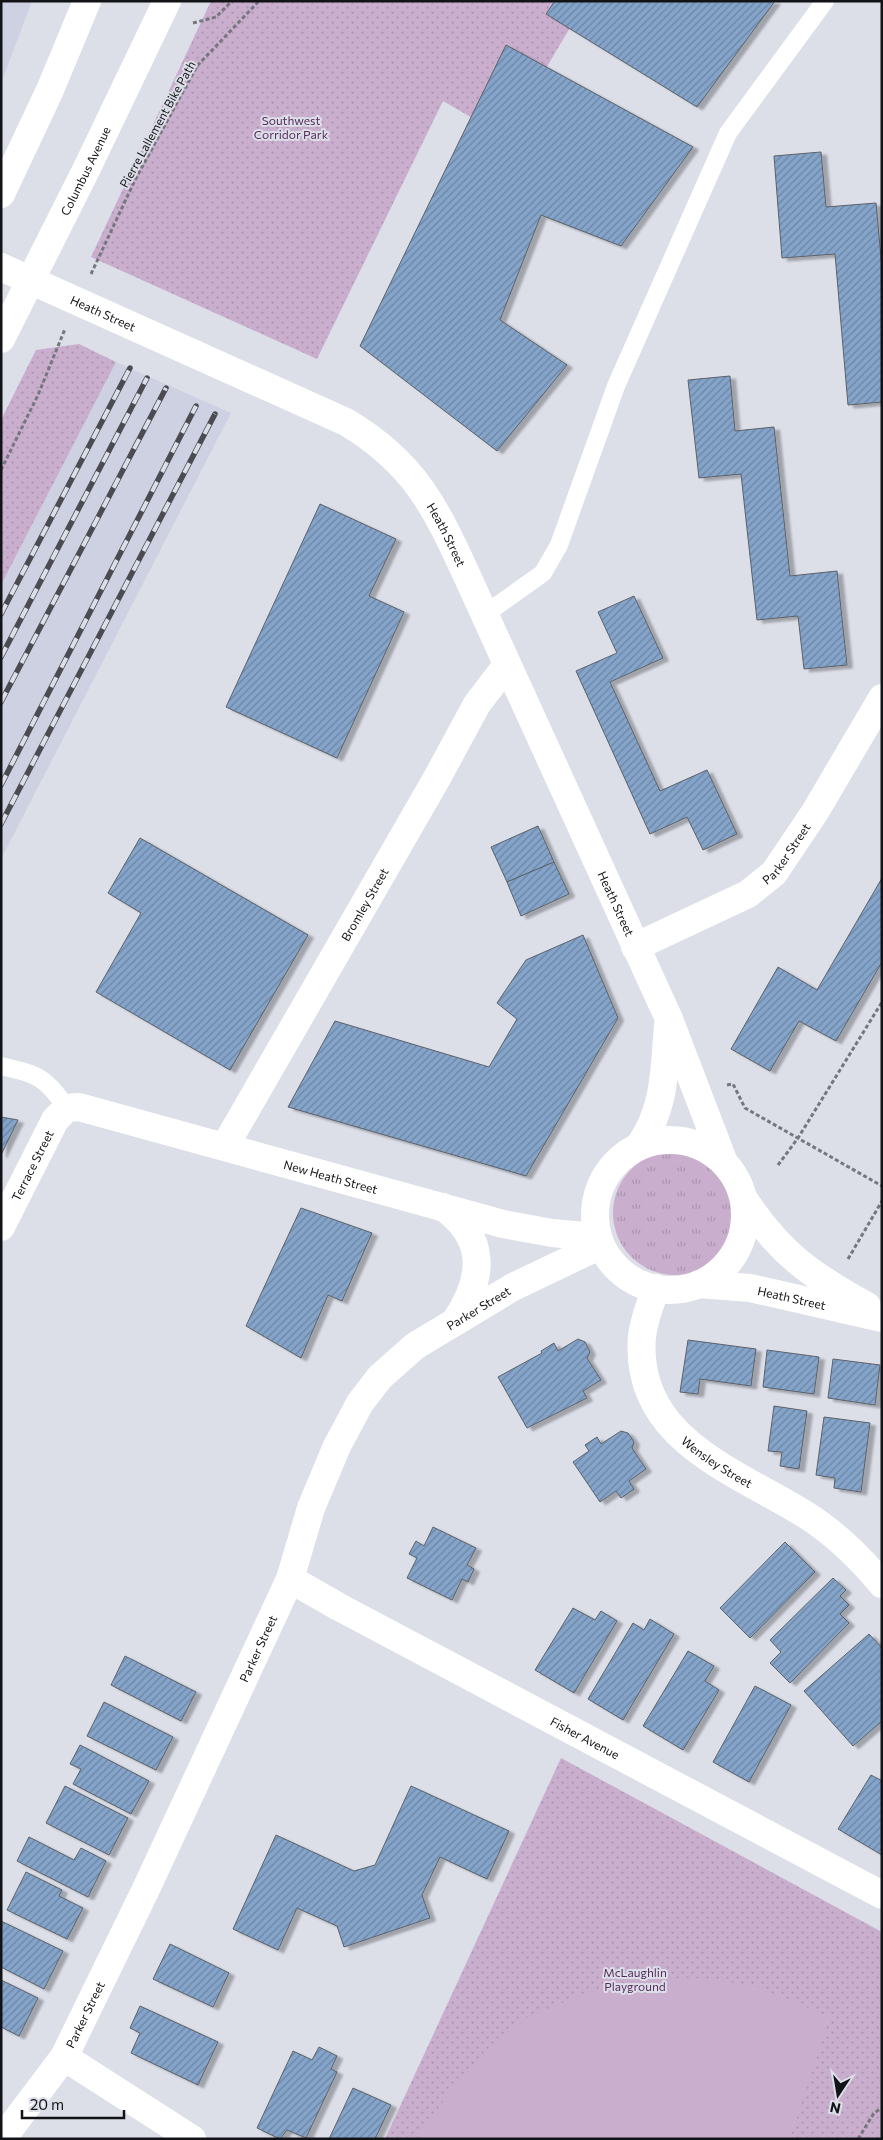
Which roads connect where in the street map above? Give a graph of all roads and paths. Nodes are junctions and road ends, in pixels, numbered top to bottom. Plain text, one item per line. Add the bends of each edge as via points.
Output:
1 (87, 1) edge
2 (167, 1) edge
3 (232, 1) edge
4 (259, 1) edge
5 (825, 1) edge
6 (193, 24) dead end
7 (1, 194) edge
8 (1, 267) edge
9 (93, 269) dead end
10 (32, 280) junction
11 (66, 325) dead end
12 (1, 340) edge
13 (1, 470) edge
14 (484, 615) junction
15 (507, 665) junction
16 (882, 698) edge
17 (635, 948) junction
18 (882, 1002) edge
19 (669, 1018) junction
20 (1, 1066) edge
21 (724, 1085) dead end
22 (67, 1108) junction
23 (798, 1138) junction
24 (640, 1145) junction
25 (225, 1146) junction
26 (723, 1160) junction
27 (778, 1165) dead end
28 (882, 1186) edge
29 (744, 1199) junction
30 (882, 1201) edge
31 (443, 1207) junction
32 (1, 1227) edge
33 (598, 1241) junction
34 (845, 1264) dead end
35 (699, 1284) junction
36 (656, 1288) junction
37 (882, 1316) edge
38 (456, 1322) junction
39 (290, 1579) junction
40 (882, 1584) edge
41 (882, 1895) edge
42 (64, 2057) junction
43 (882, 2108) edge
44 (2, 2139) edge
45 (192, 2139) edge
46 (858, 2139) edge

1 - 7 street
2 - 10 street, Columbus Avenue
3 - 6 path via 216,17
4 - 9 path, Pierre Lallement Bike Path via 196,66 135,180
5 - 14 lane via 728,133 616,386 560,545 543,573
8 - 10 street, Heath Street
10 - 12 street, Columbus Avenue
10 - 14 street, Heath Street via 322,410 382,446 409,473 434,506
11 - 13 path via 38,395
14 - 15 street, Heath Street
15 - 17 street, Heath Street
15 - 25 street, Bromley Street via 477,704
16 - 17 street, Parker Street via 816,812 774,872 748,894
17 - 19 street, Heath Street
18 - 23 path
19 - 24 street via 660,1105
19 - 26 street, Heath Street
20 - 22 lane via 41,1077
21 - 23 path via 733,1084 745,1108
22 - 25 street, New Heath Street via 86,1107
22 - 32 street, Terrace Street via 55,1120
23 - 27 path
23 - 28 path
24 - 26 street via 661,1139 684,1140 704,1147
24 - 33 street via 622,1157 607,1174 598,1193 595,1215
25 - 31 street, New Heath Street
26 - 29 street via 736,1178
29 - 35 street via 746,1222 741,1242 730,1261
29 - 37 street, Heath Street via 765,1229 797,1263
30 - 34 path
31 - 33 street, New Heath Street via 543,1232
31 - 38 street via 465,1227 476,1250 474,1288
33 - 36 street via 624,1274
33 - 38 street, Parker Street
35 - 36 street via 682,1289
35 - 37 street, Heath Street via 750,1288
36 - 40 street, Wensley Street via 645,1322 642,1356 651,1391 671,1427 701,1454 808,1516 832,1534
38 - 39 street, Parker Street via 403,1356 380,1377 360,1403 337,1446 311,1508
39 - 41 street, Fisher Avenue
39 - 42 street, Parker Street
42 - 44 street, Parker Street
42 - 45 street
43 - 46 path via 874,2113

